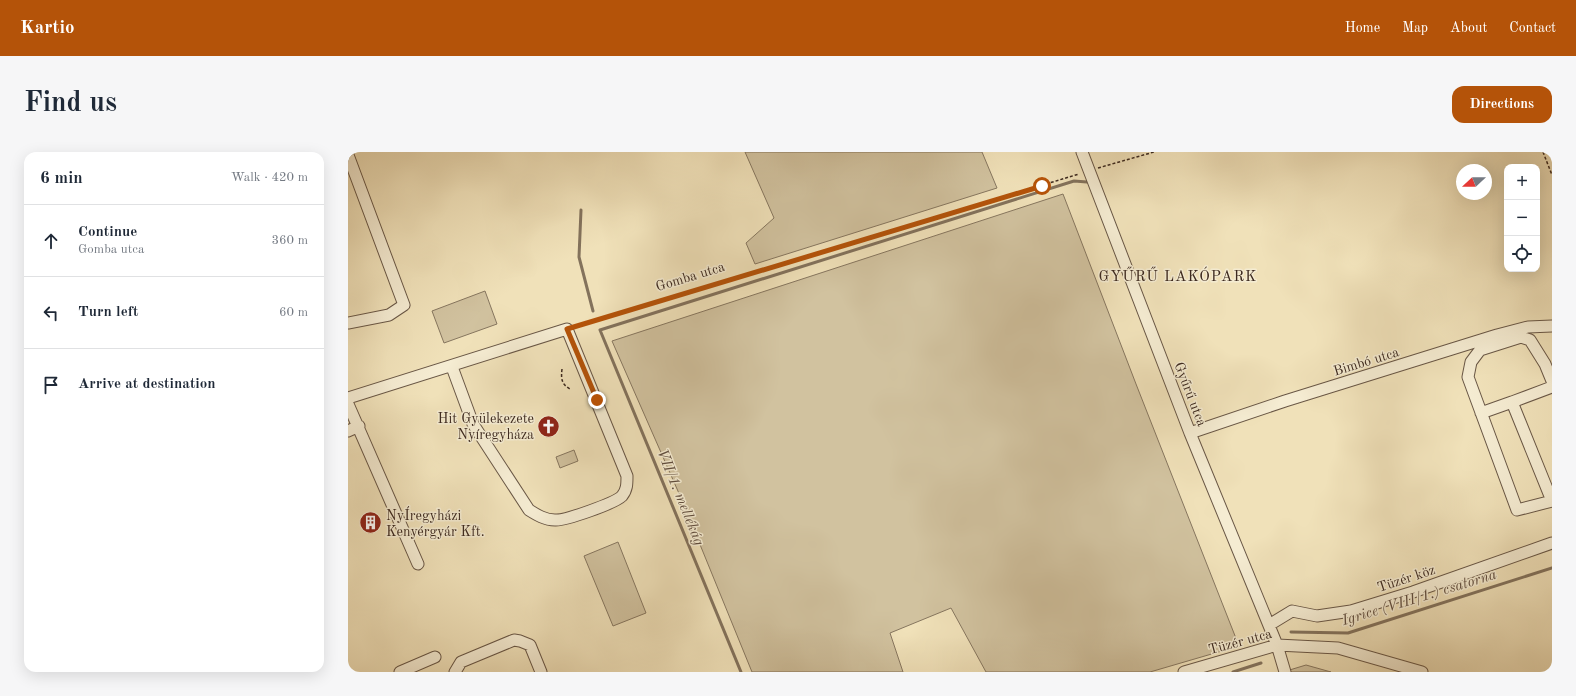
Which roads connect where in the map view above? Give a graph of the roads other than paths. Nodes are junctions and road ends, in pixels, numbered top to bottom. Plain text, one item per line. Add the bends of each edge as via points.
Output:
1 (354, 152) edge
2 (1082, 152) edge
3 (348, 155) edge
4 (348, 323) edge
5 (1552, 326) edge
6 (452, 367) junction
7 (1552, 380) edge
8 (1552, 387) edge
9 (348, 398) edge
10 (1512, 402) junction
11 (348, 404) edge
12 (1481, 413) junction
13 (353, 428) edge
14 (1190, 433) junction
15 (1552, 501) edge
16 (1552, 543) edge
17 (418, 564) dead end
18 (1269, 625) junction
19 (1277, 645) junction
20 (435, 657) dead end
21 (400, 672) edge
22 (455, 672) edge
23 (541, 672) edge
24 (1184, 672) edge
25 (1285, 672) edge
26 (1422, 672) edge

1 - 3 street
2 - 14 street, Gyűrű utca
3 - 4 street via 404,305 390,315
5 - 14 street, Bimbó utca via 1528,327 1497,335
6 - 6 street via 567,329 627,476 627,489 620,498 570,518 555,520 539,517 529,510 473,424
6 - 9 street
7 - 12 street via 1530,340 1521,337 1480,350 1471,362 1468,377
8 - 10 street
10 - 12 street
10 - 15 street
11 - 13 street
12 - 15 street via 1517,510
13 - 17 street
14 - 18 street, Gyűrű utca
16 - 18 street, Tüzér köz via 1351,611 1317,616 1292,611
18 - 19 street, Gyűrű utca
19 - 24 street, Tüzér utca
19 - 25 street, Gyűrű utca
19 - 26 street, Tüzér utca via 1338,648
20 - 21 street
22 - 23 street via 461,662 514,640 530,645

